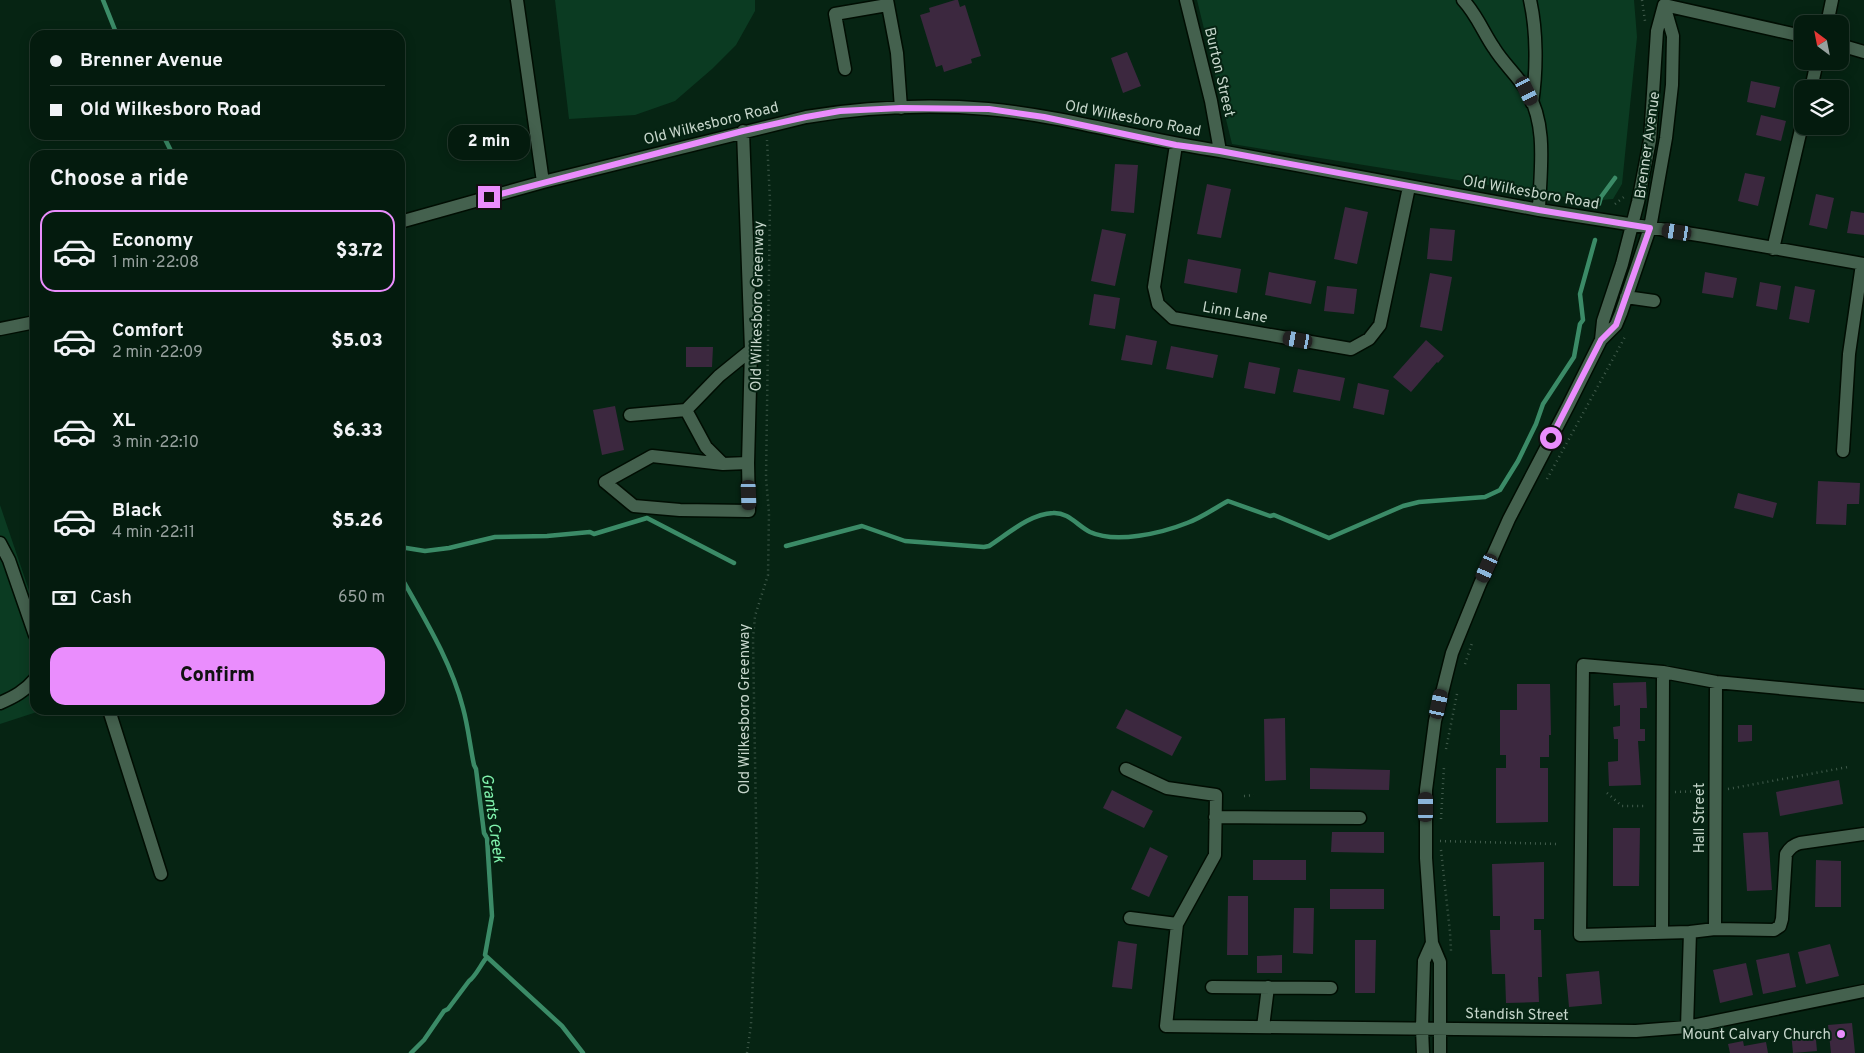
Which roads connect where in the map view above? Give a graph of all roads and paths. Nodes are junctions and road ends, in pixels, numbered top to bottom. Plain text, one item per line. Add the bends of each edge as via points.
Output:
1 (518, 0) edge
2 (1186, 0) edge
3 (1463, 0) edge
4 (1530, 0) edge
5 (1642, 0) edge
6 (1832, 0) edge
7 (887, 2) edge
8 (1663, 2) edge
9 (1828, 15) edge
10 (1645, 21) dead end
11 (1794, 34) edge
12 (1849, 48) edge
13 (1864, 52) edge
14 (845, 68) dead end
15 (1532, 102) junction
16 (901, 108) junction
17 (768, 126) junction
18 (743, 131) junction
19 (1800, 135) edge
20 (1176, 145) junction
21 (1220, 151) junction
22 (543, 182) junction
23 (1409, 187) junction
24 (1626, 192) dead end
25 (1615, 204) dead end
26 (1539, 210) junction
27 (405, 221) edge
28 (1631, 225) junction
29 (1650, 228) junction
30 (1773, 249) junction
31 (1863, 264) edge
32 (1626, 296) junction
33 (1654, 301) dead end
34 (30, 323) edge
35 (0, 329) edge
36 (1627, 333) dead end
37 (1601, 340) junction
38 (751, 350) junction
39 (686, 410) junction
40 (630, 415) dead end
41 (1843, 451) dead end
42 (748, 463) junction
43 (723, 464) junction
44 (1545, 482) dead end
45 (0, 543) edge
46 (30, 621) edge
47 (1473, 640) dead end
48 (1463, 669) dead end
49 (1663, 672) junction
50 (1716, 682) junction
51 (30, 685) edge
52 (1458, 689) dead end
53 (1864, 696) edge
54 (0, 703) edge
55 (111, 715) edge
56 (1446, 754) dead end
57 (1444, 763) dead end
58 (1848, 768) dead end
59 (1126, 769) dead end
60 (1724, 790) dead end
61 (1705, 791) dead end
62 (1674, 792) dead end
63 (1607, 793) dead end
64 (1254, 795) dead end
65 (1244, 796) dead end
66 (1647, 806) dead end
67 (1215, 817) junction
68 (1360, 818) dead end
69 (1441, 823) dead end
70 (1864, 834) edge
71 (1557, 844) dead end
72 (161, 874) dead end
73 (1130, 918) dead end
74 (1177, 924) junction
75 (1715, 929) junction
76 (1690, 932) junction
77 (1662, 933) junction
78 (1432, 942) junction
79 (1451, 958) dead end
80 (1212, 987) dead end
81 (1268, 987) junction
82 (1330, 988) dead end
83 (1864, 991) edge
84 (1687, 1027) junction
85 (1263, 1028) junction
86 (1422, 1028) junction
87 (1440, 1029) junction
88 (746, 1053) edge
89 (1423, 1053) edge
90 (1440, 1053) edge

1 - 22 street
2 - 21 street, Burton Street
3 - 15 street via 1477,16 1492,46
4 - 15 street via 1535,55
5 - 10 path
6 - 9 street
7 - 14 street via 835,14
7 - 16 street via 897,53
8 - 11 street
8 - 28 street, Brenner Avenue via 1657,31 1650,140
8 - 29 street, Brenner Avenue via 1674,36 1672,85
12 - 13 street
15 - 26 street via 1541,143
16 - 17 street, Old Wilkesboro Road via 840,111
16 - 20 street, Old Wilkesboro Road via 957,108 1044,117
17 - 18 street, Old Wilkesboro Road
17 - 88 path, Old Wilkesboro Greenway via 768,574 755,616 753,639 756,887 751,1025
18 - 22 street, Old Wilkesboro Road
18 - 38 street
19 - 30 street
20 - 21 street, Old Wilkesboro Road
20 - 23 street, Linn Lane via 1154,287 1158,304 1173,318 1351,350 1369,340 1380,325
21 - 23 street, Old Wilkesboro Road
22 - 27 street, Old Wilkesboro Road
23 - 26 street, Old Wilkesboro Road
24 - 25 path via 1624,199
26 - 28 street, Old Wilkesboro Road
28 - 29 street, Old Wilkesboro Road
28 - 37 street, Brenner Avenue via 1622,264 1602,321
29 - 30 street, Old Wilkesboro Road
29 - 32 street, Brenner Avenue
30 - 31 street, Old Wilkesboro Road
31 - 41 street via 1849,354
32 - 33 street
32 - 37 street, Brenner Avenue via 1616,325
34 - 35 street
36 - 44 path
37 - 78 street, Brenner Avenue via 1509,519 1459,634 1443,686 1426,790 1426,858
38 - 39 street via 719,376
38 - 42 street
39 - 40 street
39 - 43 street via 706,447
42 - 43 street
42 - 43 street via 750,512 634,506 605,482 652,456
45 - 46 street
47 - 48 path
49 - 50 street
49 - 77 street
49 - 77 street via 1583,665 1580,935
50 - 53 street
50 - 75 street, Hall Street
51 - 54 street
52 - 56 path
55 - 72 street
57 - 69 path
58 - 60 path
59 - 67 street via 1167,788 1216,794
61 - 62 path
63 - 66 path via 1622,806
64 - 65 path
67 - 68 street
67 - 74 street via 1215,855
70 - 75 street via 1793,845 1786,854 1784,912 1780,926 1774,930
71 - 79 path via 1440,841
73 - 74 street
74 - 85 street, Standish Street via 1166,1026
75 - 76 street
76 - 77 street
76 - 84 street
78 - 86 street, Brenner Avenue via 1424,961
78 - 87 street, Brenner Avenue via 1440,962
80 - 81 street
81 - 82 street
81 - 85 street
83 - 84 street, Standish Street
84 - 87 street, Standish Street via 1636,1031
85 - 86 street, Standish Street
86 - 87 street, Standish Street
86 - 89 street, Brenner Avenue
87 - 90 street, Brenner Avenue

